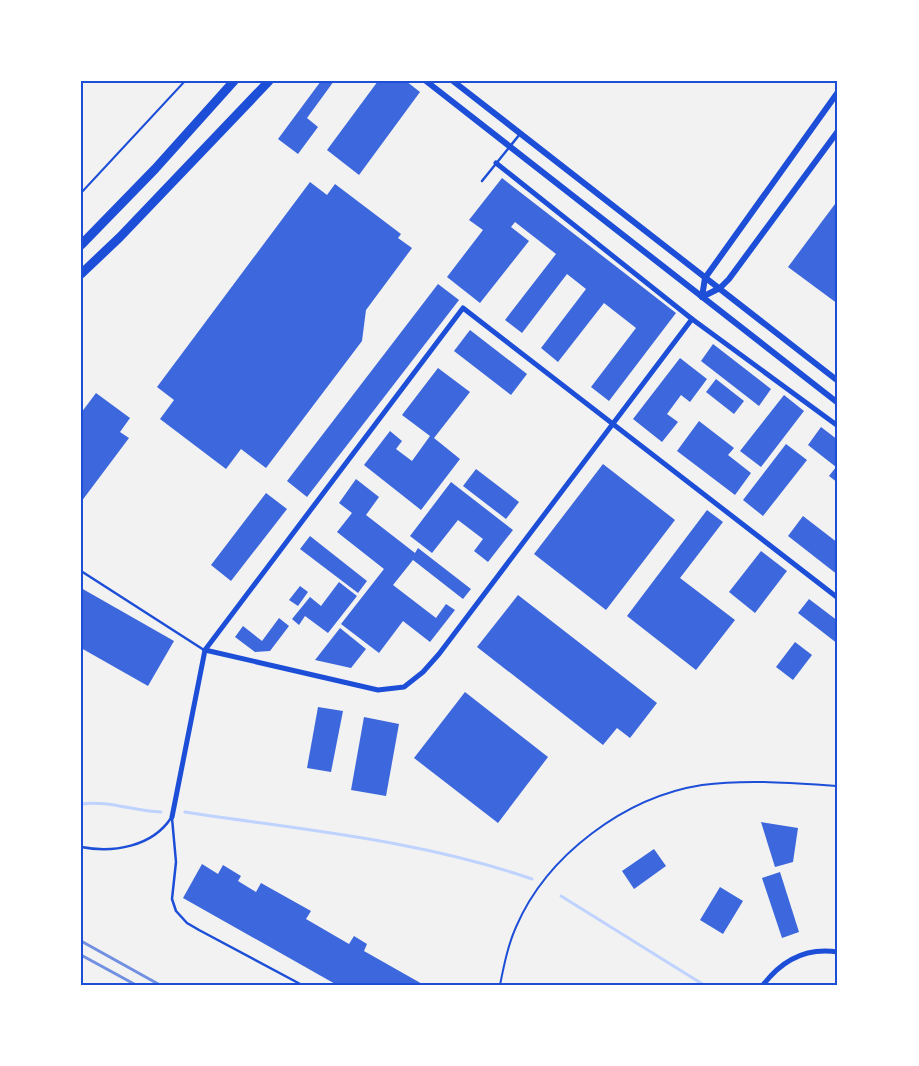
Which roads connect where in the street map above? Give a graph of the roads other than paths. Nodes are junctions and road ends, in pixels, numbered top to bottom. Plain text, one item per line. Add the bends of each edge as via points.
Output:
1 (234, 81) edge
2 (268, 81) edge
3 (426, 81) edge
4 (453, 81) edge
5 (838, 92) edge
6 (838, 131) edge
7 (520, 134) junction
8 (510, 147) junction
9 (496, 163) junction
10 (482, 181) dead end
11 (81, 245) edge
12 (713, 267) junction
13 (692, 268) junction
14 (81, 274) edge
15 (705, 278) junction
16 (720, 288) junction
17 (702, 298) junction
18 (692, 319) junction
19 (838, 381) edge
20 (838, 403) edge
21 (613, 424) junction
22 (838, 426) edge
23 (81, 571) edge
24 (838, 598) edge
25 (205, 650) junction
26 (172, 817) junction
27 (81, 847) edge
28 (838, 952) edge
29 (302, 985) edge
30 (764, 985) edge

1 - 11 highway
2 - 14 highway
3 - 8 street
4 - 7 street
5 - 12 street
6 - 16 street
7 - 8 lane
7 - 13 street
8 - 9 lane
8 - 17 street
9 - 10 lane
9 - 18 street
12 - 13 street
12 - 15 street
13 - 15 street
15 - 16 street
15 - 17 street
16 - 17 street
16 - 19 street
17 - 20 street
18 - 21 street
18 - 22 street
21 - 24 street
21 - 25 street via 439,654 404,687 378,690
21 - 25 street via 463,308
23 - 25 lane
25 - 26 street
26 - 27 lane via 160,832 139,843 117,848
26 - 29 lane via 176,847 172,891 176,911 199,930
28 - 30 street via 824,950 786,961

